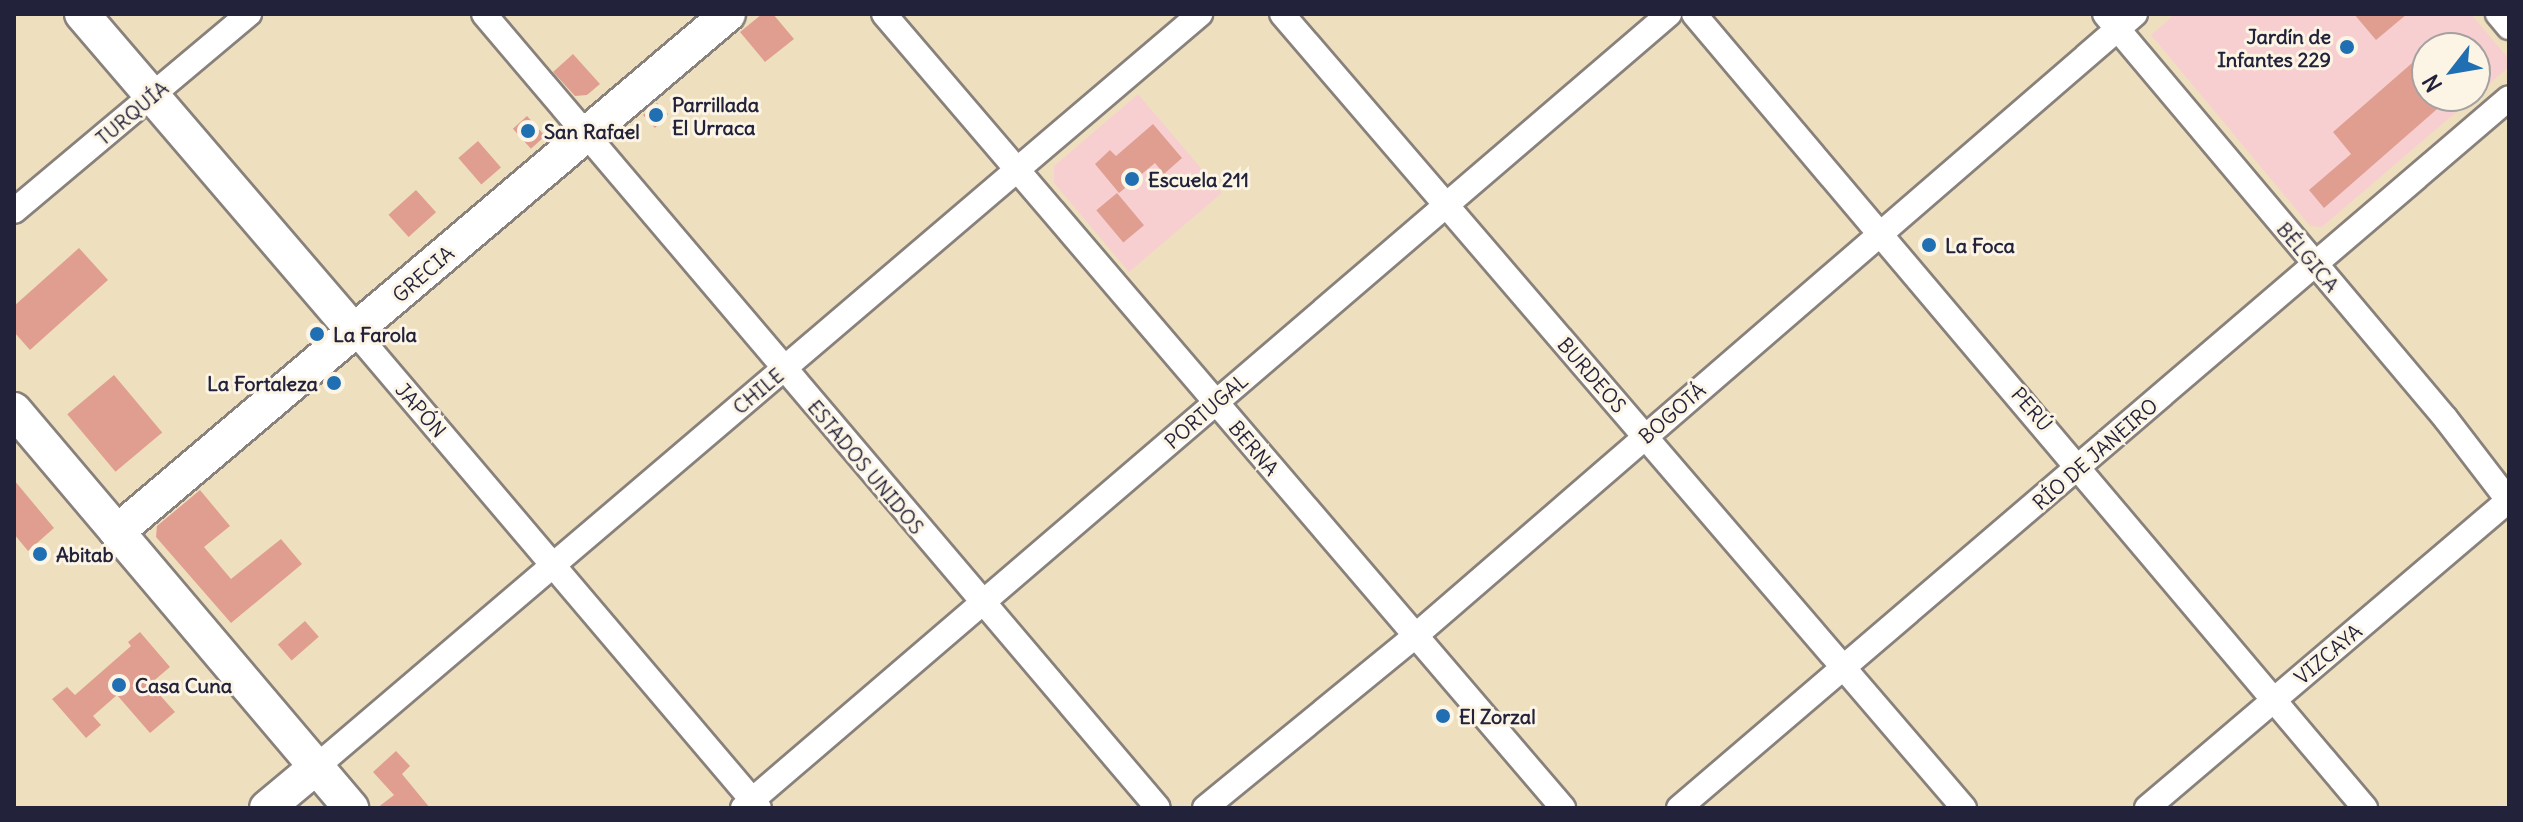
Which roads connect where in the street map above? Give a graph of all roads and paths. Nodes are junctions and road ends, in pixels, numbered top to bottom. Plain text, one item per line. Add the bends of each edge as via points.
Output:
1 (82, 14) edge
2 (249, 14) edge
3 (484, 14) edge
4 (728, 14) edge
5 (884, 14) edge
6 (1200, 14) edge
7 (1282, 14) edge
8 (1669, 14) edge
9 (1694, 14) edge
10 (2498, 14) edge
11 (2119, 19) edge
12 (2509, 27) edge
13 (152, 96) junction
14 (2509, 98) edge
15 (585, 134) junction
16 (1018, 170) junction
17 (1447, 205) junction
18 (14, 211) edge
19 (1881, 232) junction
20 (2315, 266) junction
21 (355, 332) junction
22 (783, 370) junction
23 (1215, 402) junction
24 (14, 410) edge
25 (1645, 437) junction
26 (2080, 466) junction
27 (2509, 500) edge
28 (117, 532) junction
29 (554, 565) junction
30 (981, 603) junction
31 (1414, 637) junction
32 (1844, 669) junction
33 (2275, 699) junction
34 (315, 768) junction
35 (751, 805) edge
36 (267, 808) edge
37 (351, 808) edge
38 (1158, 808) edge
39 (1205, 808) edge
40 (1563, 808) edge
41 (1679, 808) edge
42 (1964, 808) edge
43 (2147, 808) edge
44 (2365, 808) edge

1 - 13 street, JAPÓN
2 - 13 street, TURQUÍA
3 - 15 street, ESTADOS UNIDOS
4 - 15 street, GRECIA
5 - 16 street, BERNA
6 - 16 street, CHILE
7 - 17 street, BURDEOS
8 - 17 street, PORTUGAL
9 - 19 street, PERÚ
10 - 12 street
11 - 19 street, BOGOTÁ
11 - 20 street, BÉLGICA
13 - 18 street, TURQUÍA
13 - 21 street, JAPÓN
14 - 20 street, RÍO DE JANEIRO
15 - 21 street, GRECIA
15 - 22 street, ESTADOS UNIDOS
16 - 22 street, CHILE
16 - 23 street, BERNA
17 - 23 street, PORTUGAL
17 - 25 street, BURDEOS
19 - 25 street, BOGOTÁ
19 - 26 street, PERÚ
20 - 26 street, RÍO DE JANEIRO
20 - 27 street, BÉLGICA
21 - 28 street, GRECIA
21 - 29 street, JAPÓN
22 - 29 street, CHILE
22 - 30 street, ESTADOS UNIDOS
23 - 30 street, PORTUGAL
23 - 31 street, BERNA
24 - 28 street
25 - 31 street, BOGOTÁ
25 - 32 street, BURDEOS
26 - 32 street, RÍO DE JANEIRO
26 - 33 street, PERÚ
27 - 33 street, VIZCAYA
28 - 34 street
29 - 34 street, CHILE
29 - 35 street, JAPÓN
30 - 35 street, PORTUGAL
30 - 38 street, ESTADOS UNIDOS
31 - 39 street, BOGOTÁ
31 - 40 street, BERNA
32 - 41 street, RÍO DE JANEIRO
32 - 42 street, BURDEOS
33 - 43 street, VIZCAYA
33 - 44 street, PERÚ
34 - 36 street
34 - 37 street

